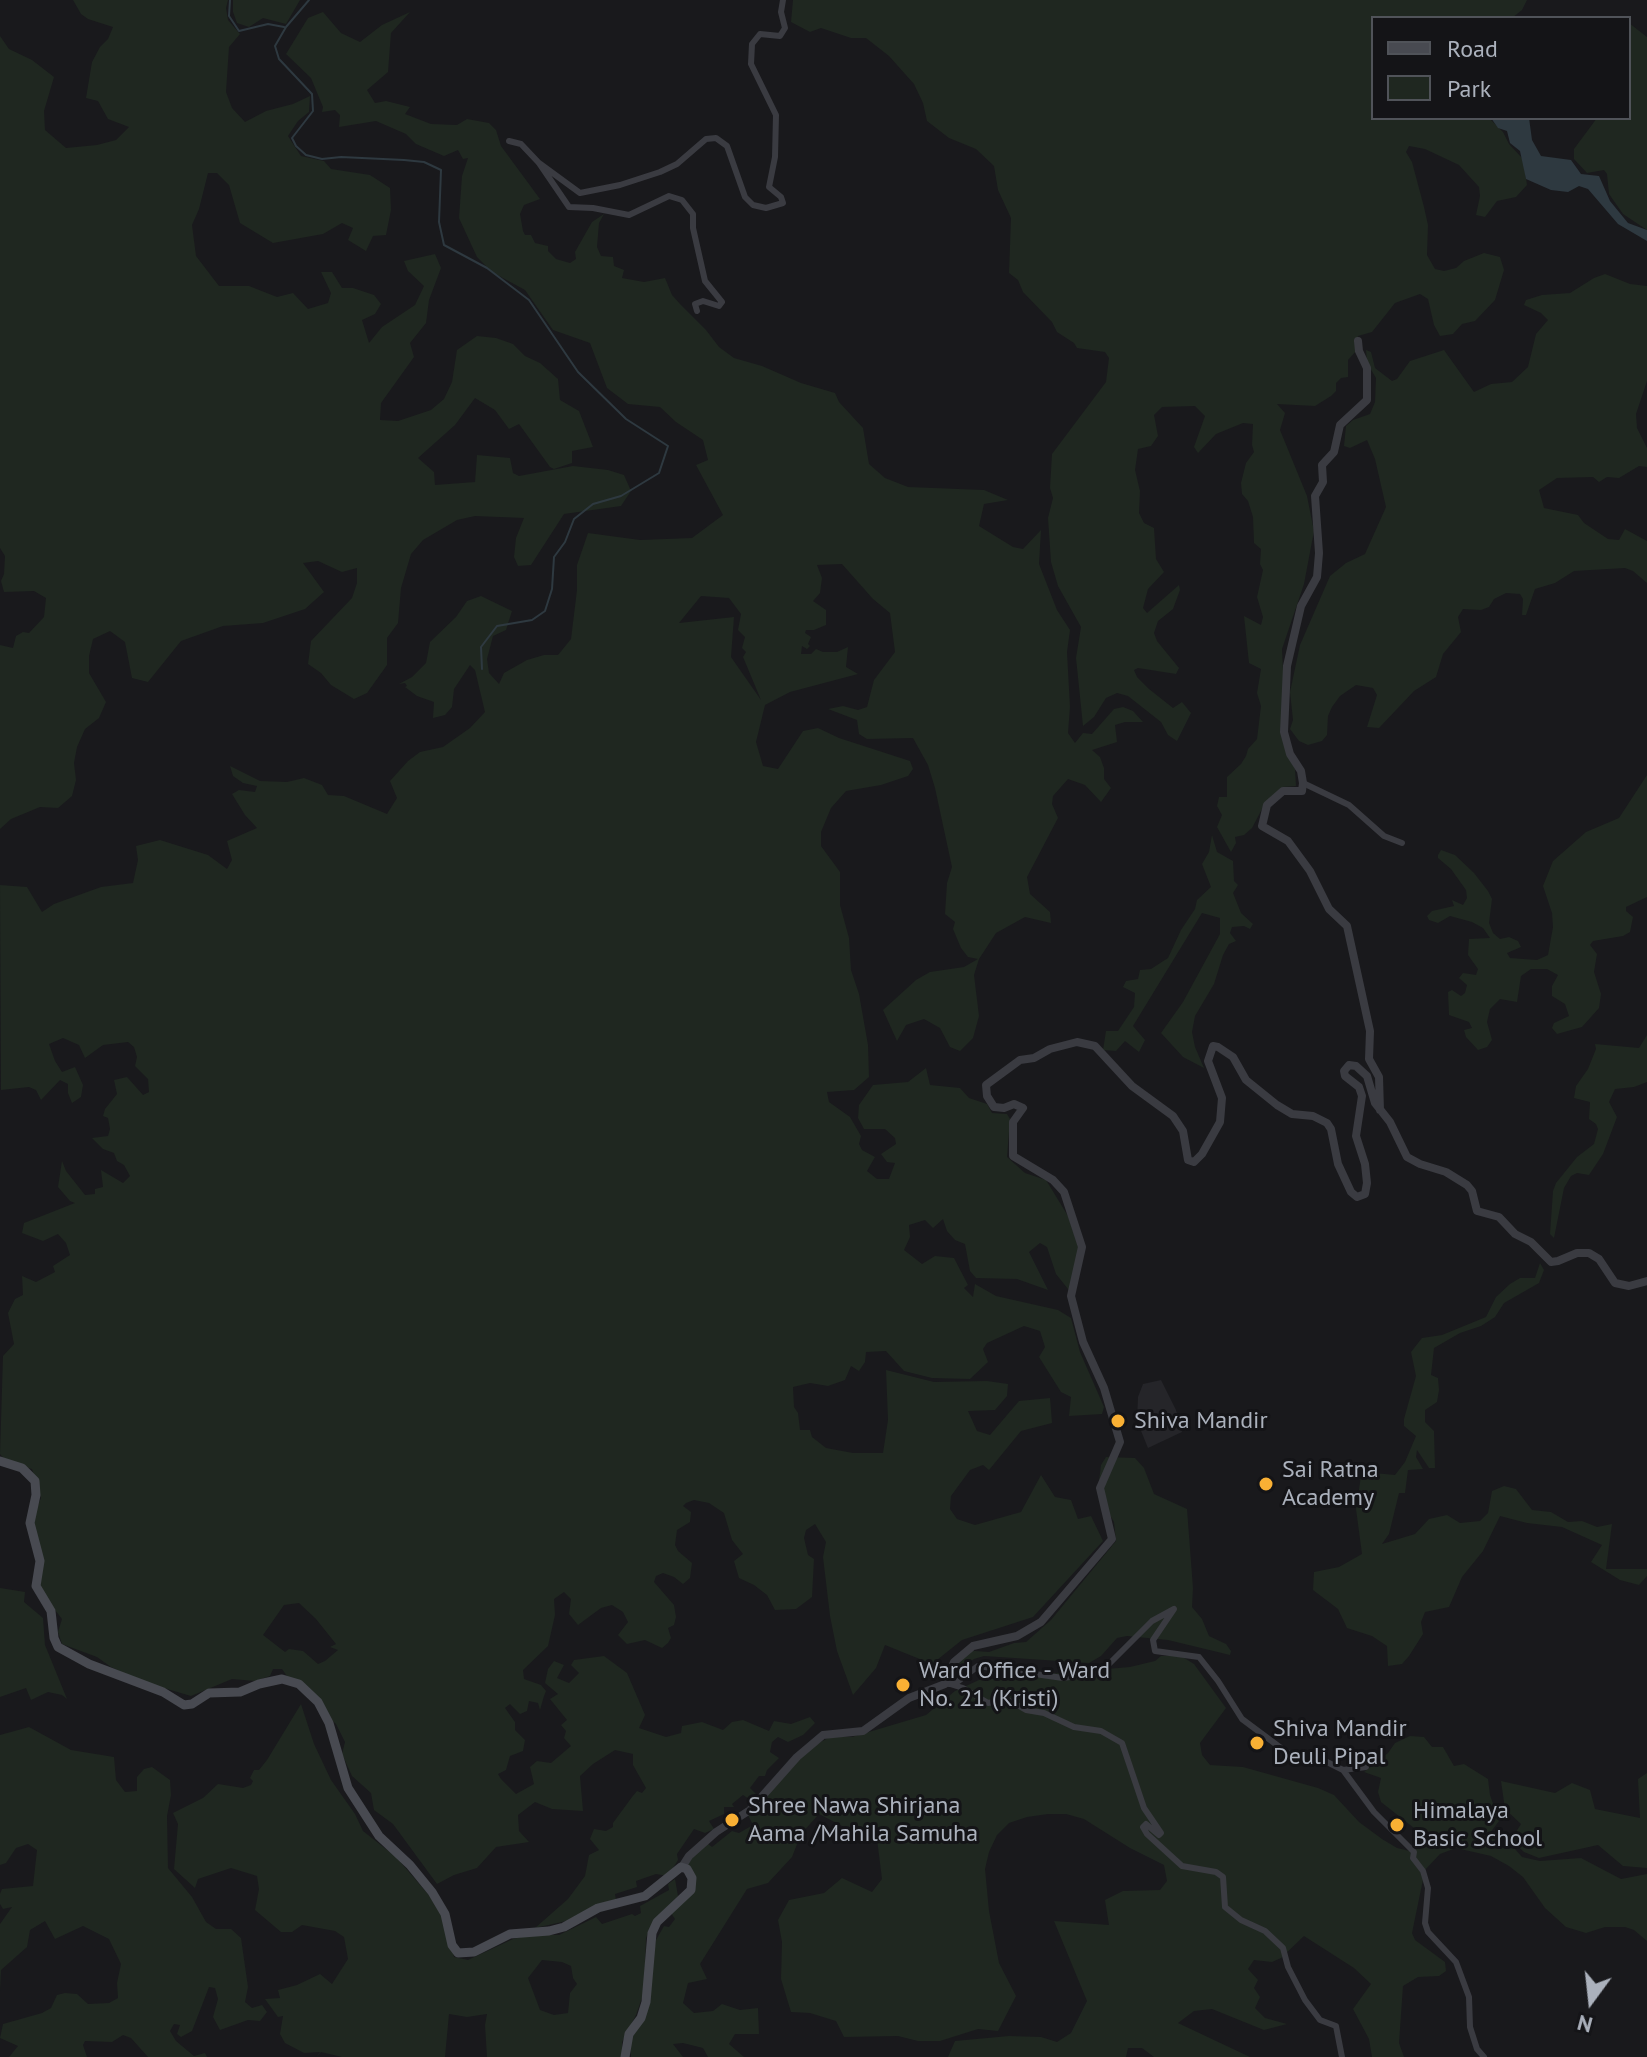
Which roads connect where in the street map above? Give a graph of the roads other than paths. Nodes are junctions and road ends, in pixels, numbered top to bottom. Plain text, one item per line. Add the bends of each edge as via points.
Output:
1 (783, 0) edge
2 (509, 141) dead end
3 (539, 163) junction
4 (697, 311) dead end
5 (1358, 341) dead end
6 (1303, 783) junction
7 (1402, 843) dead end
8 (1380, 1111) junction
9 (1647, 1281) edge
10 (0, 1461) edge
11 (948, 1684) junction
12 (1366, 1767) dead end
13 (1343, 1770) junction
14 (682, 1867) junction
15 (625, 2057) edge
16 (1342, 2057) edge
17 (1484, 2057) edge

1 - 3 street via 785,28 780,36 760,34 752,44 751,64 776,115 769,187 783,203 753,205 745,197 727,146 716,138 706,139 660,172 580,193
2 - 3 street via 521,144
3 - 4 street via 569,207 629,215 669,196 682,200 693,214 705,281 722,302 719,306 703,301 695,304
5 - 6 street via 1367,368 1367,400 1340,425 1334,452 1322,465 1323,482 1315,496 1317,577 1301,606 1287,666 1284,732
6 - 7 street via 1349,805 1384,836
6 - 8 street via 1302,791 1283,791 1267,805 1262,826 1288,841 1329,909 1347,926 1370,1031 1369,1059 1379,1077
8 - 9 street via 1407,1157 1467,1185 1477,1211 1502,1219 1548,1260 1589,1253 1615,1283
8 - 11 street via 1365,1072 1346,1067 1345,1076 1362,1096 1356,1136 1367,1183 1365,1194 1357,1197 1338,1164 1327,1123 1288,1112 1246,1080 1229,1053 1213,1046 1208,1061 1222,1098 1220,1122 1194,1162 1188,1160 1183,1131 1173,1116 1087,1043 1020,1060 986,1085 994,1107 1023,1108 1013,1122 1013,1156 1064,1192 1082,1247 1071,1296 1120,1442 1100,1488 1112,1539 1041,1622 1017,1636 973,1646 954,1662
10 - 14 main road via 22,1468 35,1481 30,1523 40,1561 36,1586 51,1611 58,1647 184,1705 209,1693 240,1692 282,1679 299,1684 318,1702 329,1723 348,1788 379,1836 432,1892 458,1953 474,1952 510,1934 556,1930 598,1908 637,1899
11 - 13 street via 978,1666 1063,1678 1101,1672 1152,1621 1174,1609 1153,1640 1155,1651 1199,1657 1242,1719 1278,1748 1299,1757 1313,1755
11 - 14 street via 909,1698 863,1731 823,1735 750,1810 716,1832
11 - 16 street via 988,1703 1012,1702 1122,1743 1144,1808 1161,1834 1146,1824 1143,1829 1182,1866 1223,1877 1225,1907 1283,1948 1305,2000 1320,2020 1336,2026
12 - 13 street
13 - 17 street via 1414,1852 1428,1888 1428,1932 1456,1962 1469,1997 1470,2027
14 - 15 main road via 690,1874 692,1887 653,1930 646,2002 629,2034

